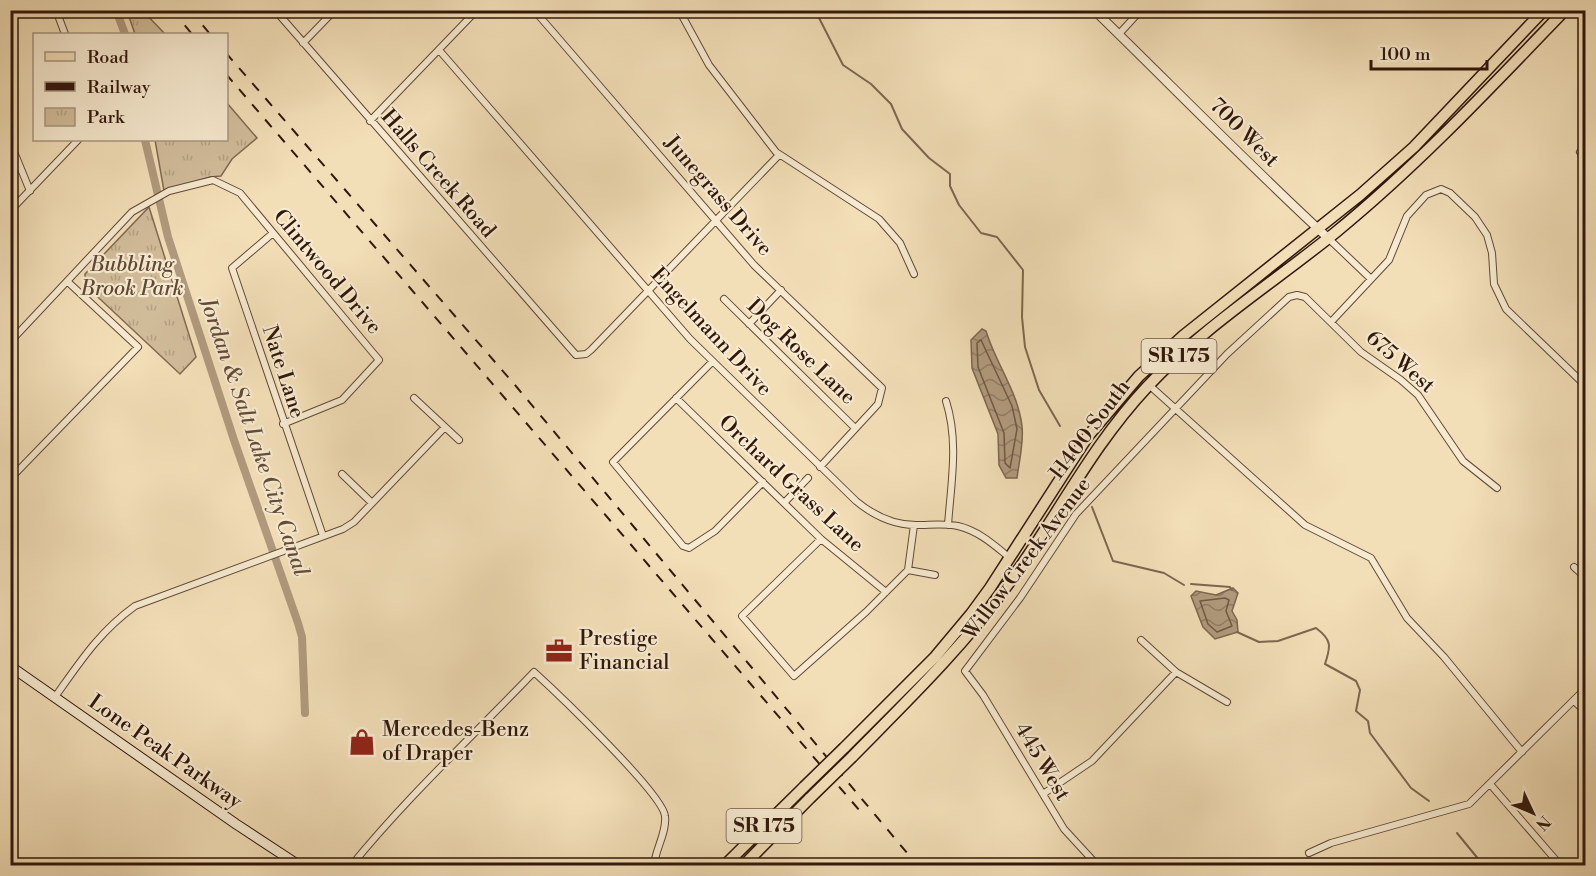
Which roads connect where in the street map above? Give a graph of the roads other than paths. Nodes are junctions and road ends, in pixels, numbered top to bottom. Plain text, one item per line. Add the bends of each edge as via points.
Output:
1 (56, 10) edge
2 (275, 10) edge
3 (335, 10) edge
4 (477, 10) edge
5 (534, 10) edge
6 (679, 10) edge
7 (1094, 10) edge
8 (1141, 10) edge
9 (1544, 10) edge
10 (1565, 10) edge
11 (65, 33) edge
12 (1119, 34) junction
13 (303, 43) junction
14 (439, 50) junction
15 (370, 121) junction
16 (77, 141) edge
17 (10, 142) edge
18 (1580, 152) dead end
19 (778, 155) junction
20 (1586, 158) edge
21 (30, 191) junction
22 (10, 211) edge
23 (716, 220) junction
24 (1317, 228) junction
25 (273, 233) junction
26 (1328, 238) junction
27 (914, 274) dead end
28 (1371, 279) junction
29 (68, 282) junction
30 (648, 290) junction
31 (781, 290) junction
32 (1297, 295) joint
33 (724, 299) dead end
34 (1331, 322) junction
35 (749, 324) junction
36 (10, 342) edge
37 (712, 362) junction
38 (1149, 385) junction
39 (1586, 386) edge
40 (414, 398) dead end
41 (676, 398) junction
42 (946, 401) dead end
43 (1175, 409) junction
44 (283, 424) junction
45 (445, 427) junction
46 (855, 428) junction
47 (459, 441) dead end
48 (820, 467) junction
49 (342, 474) dead end
50 (808, 478) dead end
51 (10, 479) edge
52 (763, 482) junction
53 (1497, 488) dead end
54 (372, 503) junction
55 (784, 503) junction
56 (914, 525) junction
57 (948, 525) junction
58 (323, 536) junction
59 (821, 539) junction
60 (1010, 558) junction
61 (1574, 567) dead end
62 (908, 570) junction
63 (934, 576) dead end
64 (1586, 578) edge
65 (886, 592) junction
66 (977, 627) junction
67 (1141, 640) dead end
68 (10, 666) edge
69 (965, 670) joint
70 (1176, 672) junction
71 (1586, 688) edge
72 (55, 698) junction
73 (1574, 700) junction
74 (1227, 702) dead end
75 (1586, 712) edge
76 (1522, 752) junction
77 (1491, 784) junction
78 (1043, 794) junction
79 (1309, 854) dead end
80 (300, 866) edge
81 (351, 866) edge
82 (654, 866) edge
83 (724, 866) edge
84 (743, 866) edge
85 (1098, 866) edge
86 (1561, 866) edge

1 - 11 street
2 - 13 street, Halls Creek Road
3 - 13 street
4 - 14 street
5 - 23 street, Junegrass Drive
6 - 19 street via 709,65
7 - 12 street, 700 West
8 - 12 street
9 - 24 main road, 11400 South / SR 175 via 1414,147
10 - 26 main road, 11400 South / SR 175 via 1445,135
12 - 24 street, 700 West via 1232,149
13 - 15 street, Halls Creek Road
14 - 15 street
14 - 30 street, Engelmann Drive
15 - 30 street, Halls Creek Road via 570,351 588,353
16 - 21 street
17 - 21 street
18 - 20 street
19 - 23 street
19 - 27 street via 879,219 900,243
21 - 22 street
23 - 30 street
23 - 31 street, Junegrass Drive
24 - 26 street, 700 West
24 - 60 main road, 11400 South / SR 175 via 1139,376 1088,436
25 - 29 street, Clintwood Drive via 240,193 213,180 163,195 132,212
25 - 44 street, Nate Lane via 232,268
25 - 44 street, Clintwood Drive via 379,360 342,400
26 - 28 street, 700 West
26 - 38 main road, 11400 South / SR 175 via 1200,338
28 - 34 street
28 - 39 street via 1389,260 1402,223 1411,210 1431,191 1446,190 1475,217 1487,235 1494,284 1506,309
29 - 36 street
29 - 51 street via 138,347
30 - 37 street, Engelmann Drive
31 - 35 street
31 - 46 street, Junegrass Drive via 882,388 882,396
32 - 34 street, 675 West via 1305,297
32 - 43 street, Willow Creek Avenue via 1285,300 1250,332
33 - 35 street, Dog Rose Lane
34 - 53 street, 675 West via 1361,352 1410,387 1463,461
35 - 46 street, Dog Rose Lane
37 - 41 street
37 - 48 street, Engelmann Drive
38 - 43 street
38 - 66 main road, 11400 South / SR 175 via 1104,437
40 - 45 street
41 - 52 street, Orchard Grass Lane
41 - 52 street via 614,462 683,546 695,547
42 - 57 street via 954,444
43 - 69 street, Willow Creek Avenue via 1076,513 1020,598
43 - 76 street via 1305,525 1371,558 1407,618
44 - 58 street, Nate Lane
45 - 47 street
45 - 54 street
46 - 48 street
48 - 56 street, Engelmann Drive via 873,513
49 - 54 street
50 - 55 street
52 - 55 street, Orchard Grass Lane
54 - 58 street via 343,530
55 - 59 street, Orchard Grass Lane
56 - 57 street, Engelmann Drive
56 - 62 street
57 - 60 street, Engelmann Drive via 981,536
58 - 72 street via 135,606 110,623
59 - 65 street, Orchard Grass Lane
59 - 65 street via 742,616 794,676
60 - 66 main road via 1013,567 984,609
60 - 83 main road, 11400 South / SR 175, bridge via 935,657
61 - 64 street
62 - 63 street
62 - 65 street
66 - 84 main road, 11400 South / SR 175, bridge
67 - 70 street
68 - 72 main road, Lone Peak Parkway
69 - 78 street, 445 West
70 - 74 street
70 - 78 street via 1092,761
71 - 73 street
72 - 80 main road, Lone Peak Parkway
73 - 75 street
73 - 76 street
76 - 77 street
77 - 79 street via 1460,808 1331,843
77 - 86 street
78 - 85 street, 445 West via 1064,829
81 - 82 street via 390,817 534,672 603,738 662,806 665,823

